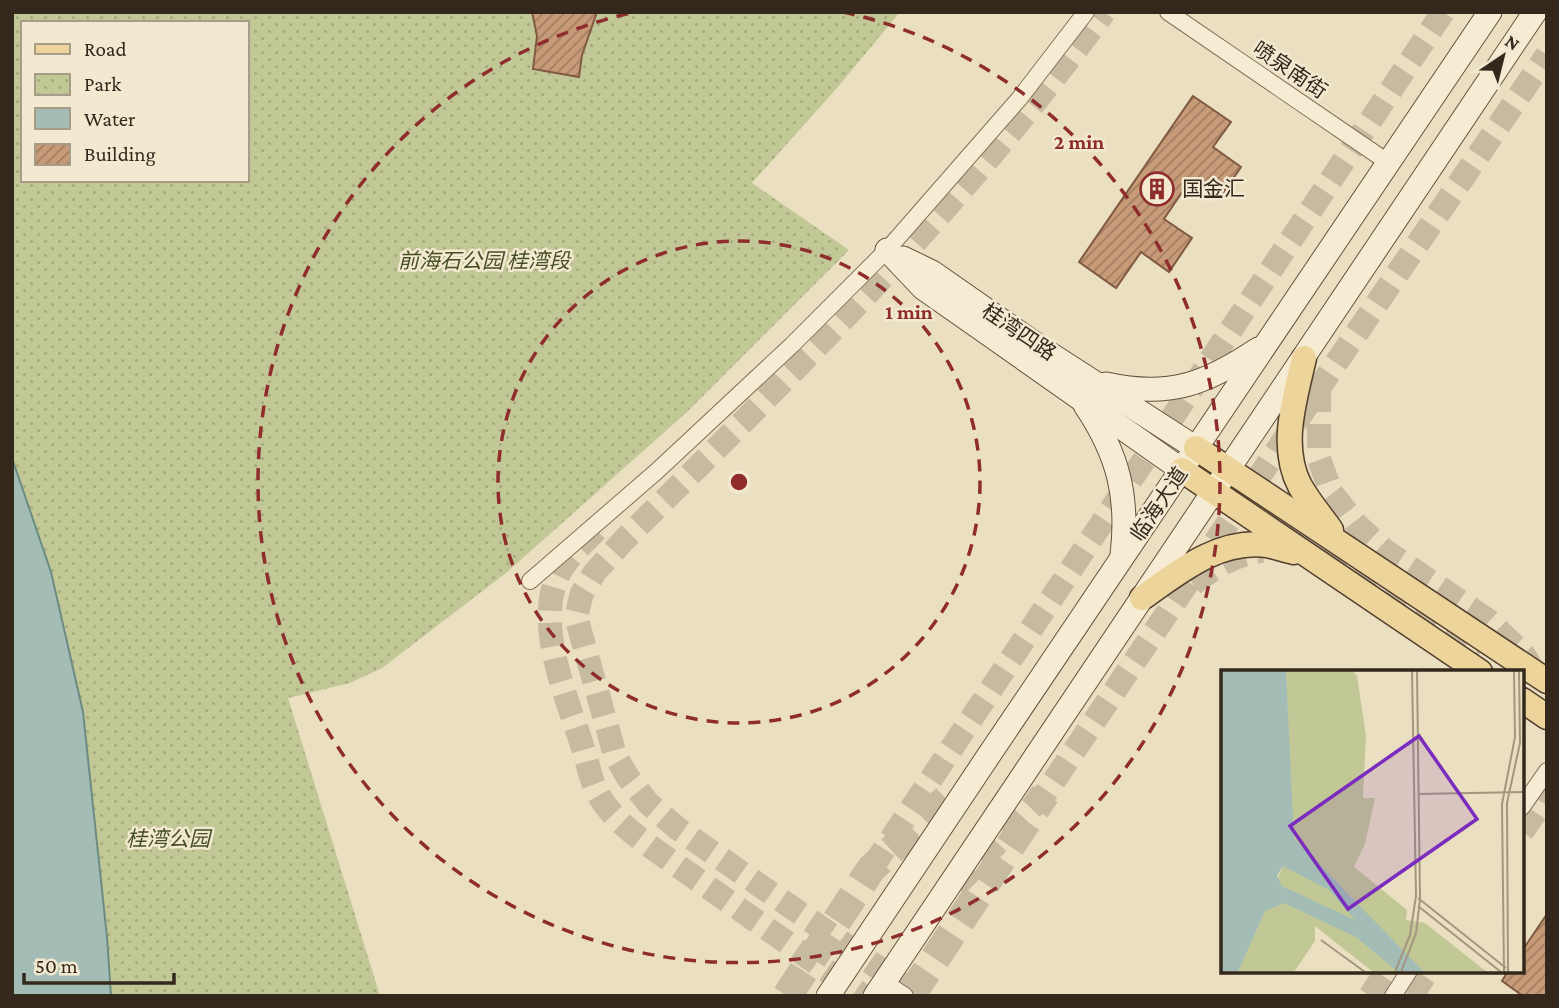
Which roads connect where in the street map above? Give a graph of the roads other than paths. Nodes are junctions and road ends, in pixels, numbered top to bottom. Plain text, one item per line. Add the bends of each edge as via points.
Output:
1 (1086, 12) edge
2 (1168, 12) edge
3 (1490, 12) edge
4 (1535, 12) edge
5 (1389, 163) junction
6 (887, 250) junction
7 (1266, 344) junction
8 (1304, 358) junction
9 (1086, 389) junction
10 (1196, 448) junction
11 (1182, 470) junction
12 (1229, 470) junction
13 (1214, 493) junction
14 (1342, 545) junction
15 (1121, 559) junction
16 (1322, 565) junction
17 (530, 581) dead end
18 (1142, 598) junction
19 (1477, 670) edge
20 (1547, 681) edge
21 (1524, 701) edge
22 (1547, 717) edge
23 (1547, 771) edge
24 (1524, 804) edge
25 (1408, 973) edge
26 (880, 989) edge
27 (828, 996) edge
28 (905, 996) edge
29 (1393, 996) edge

1 - 6 street via 1019,99
2 - 5 street, 喷泉南街
3 - 5 main road, 临海大道
4 - 8 main road, 临海大道
5 - 7 main road, 临海大道
6 - 9 main road, 桂湾四路 via 932,272
6 - 17 street via 657,471
7 - 9 main road via 1208,379 1179,387
7 - 10 main road, 临海大道
8 - 12 main road, 临海大道
8 - 14 main road via 1290,428 1292,464 1300,485
9 - 10 main road, 桂湾四路
9 - 11 main road, 桂湾四路
9 - 15 main road via 1119,478 1125,533
10 - 11 main road, 临海大道
10 - 12 main road, 桂湾四路
11 - 13 main road, 桂湾四路
11 - 15 main road, 临海大道
12 - 13 main road, 临海大道
12 - 14 main road, 桂湾四路
13 - 16 main road, 桂湾四路
13 - 18 main road, 临海大道
14 - 20 main road, 桂湾四路
15 - 27 main road, 临海大道
16 - 18 main road via 1266,545 1240,546 1194,562
16 - 19 main road, 桂湾四路
18 - 26 main road, 临海大道
21 - 22 main road
23 - 24 street
25 - 29 street
26 - 28 street

